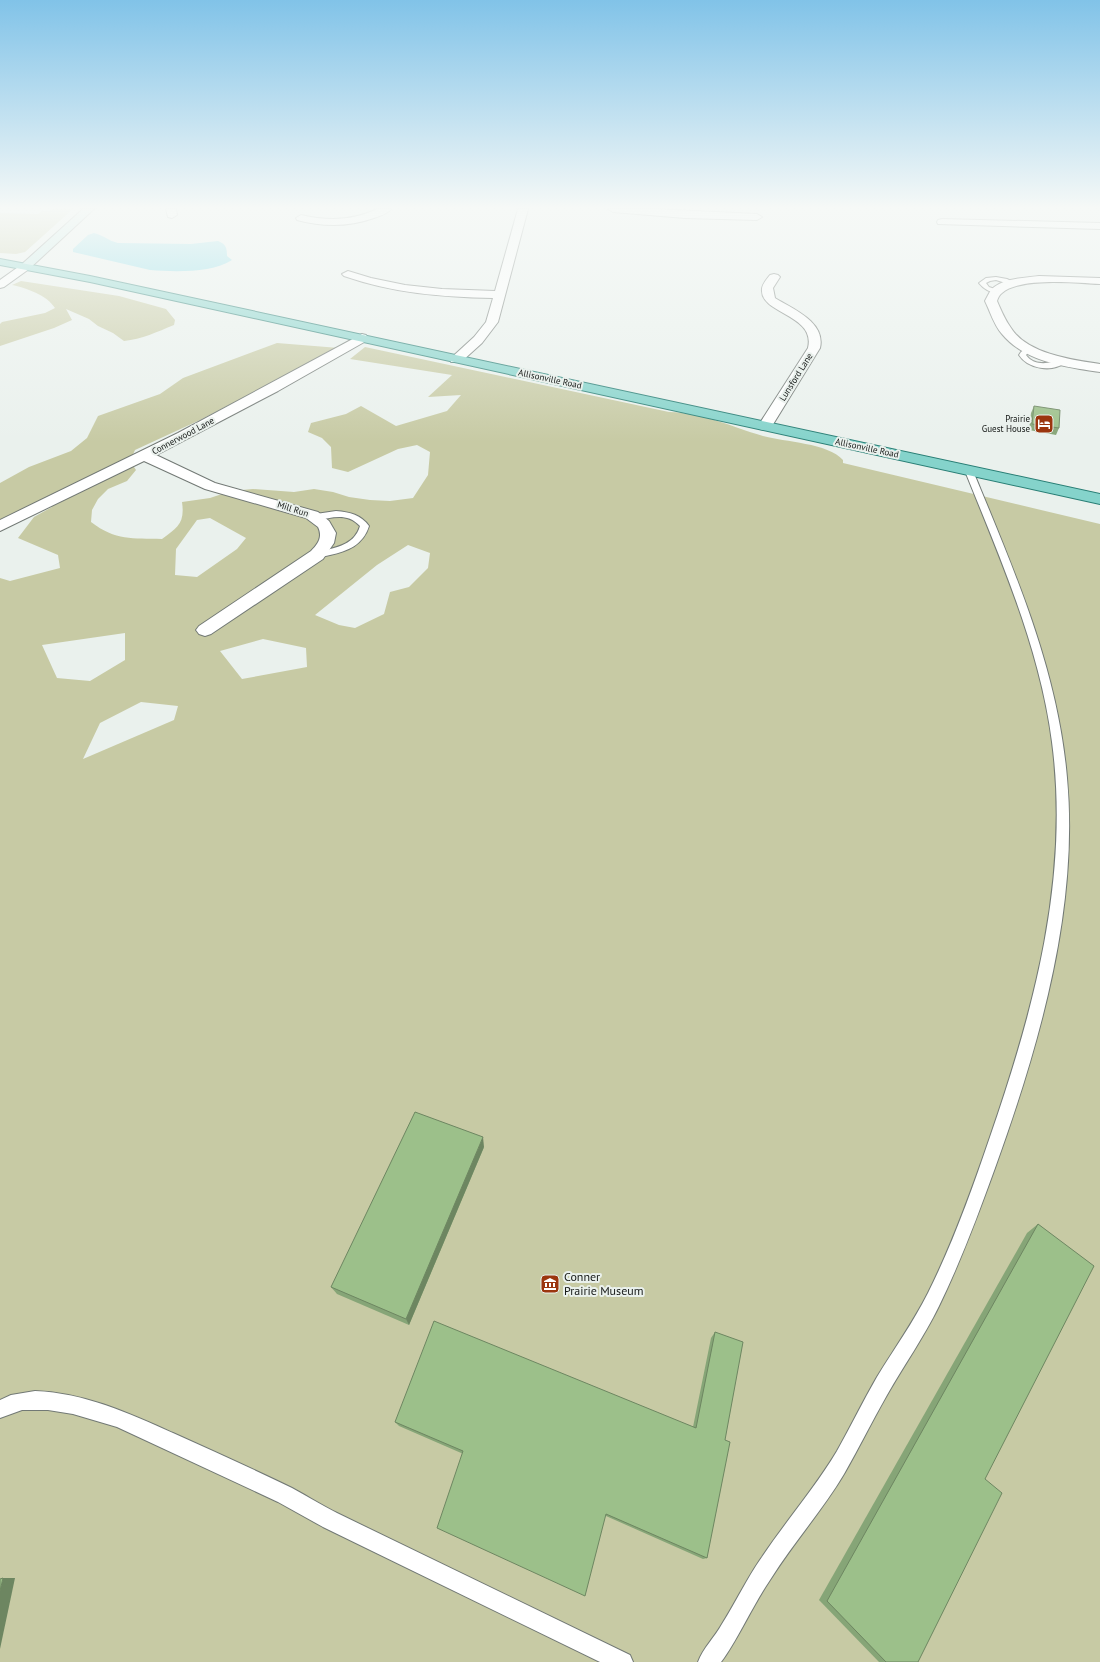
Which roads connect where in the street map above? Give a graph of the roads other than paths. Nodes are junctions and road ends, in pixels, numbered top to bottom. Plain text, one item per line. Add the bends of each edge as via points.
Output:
1 (125, 287) edge
2 (386, 287) edge
3 (502, 287) edge
4 (768, 287) edge
5 (1005, 287) edge
6 (500, 295) junction
7 (362, 338) junction
8 (456, 359) junction
9 (1100, 368) edge
10 (765, 426) junction
11 (145, 456) junction
12 (970, 471) junction
13 (1100, 499) edge
14 (316, 517) junction
15 (0, 526) edge
16 (317, 555) junction
17 (204, 630) dead end
18 (0, 1409) edge
19 (623, 1662) edge
20 (708, 1662) edge

1 - 7 main road, Allisonville Road
2 - 6 street via 441,294
3 - 6 street
4 - 10 street, Lunsford Lane via 767,295 771,300 806,325 813,333 815,341 814,348
5 - 9 street via 992,295 991,303 1006,332 1015,340 1028,349 1062,362
6 - 8 street via 490,327
7 - 8 main road, Allisonville Road
7 - 11 street, Connerwood Lane
8 - 10 main road, Allisonville Road
10 - 12 main road, Allisonville Road
11 - 14 street, Mill Run via 210,486
11 - 15 street, Connerwood Lane
12 - 13 main road, Allisonville Road
12 - 20 lane via 1042,662 1057,736 1062,779 1062,841 1057,895 1042,989 1019,1073 976,1198 953,1257 922,1322 887,1376 836,1470 766,1566 722,1645
14 - 16 street, Mill Run via 327,527 330,534 325,547
14 - 16 lane via 347,514 360,519 365,526 364,533 358,541 336,551
16 - 17 street, Mill Run
18 - 19 lane via 28,1400 53,1401 97,1411 128,1422 286,1496 469,1589

